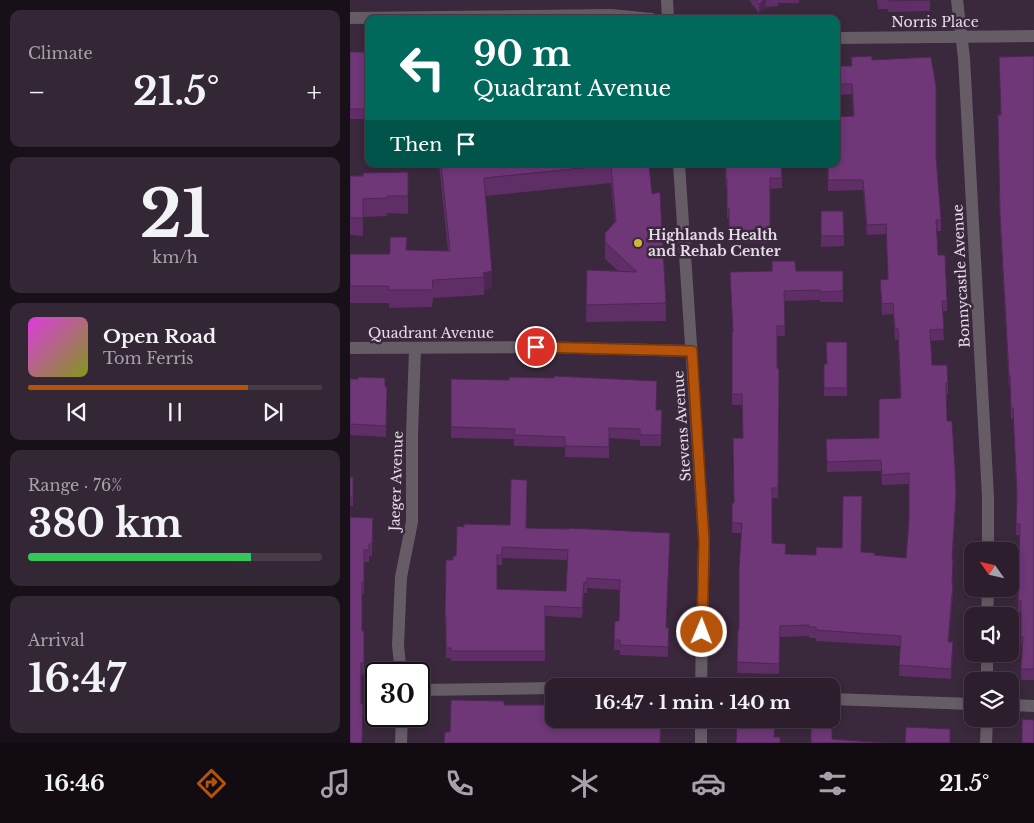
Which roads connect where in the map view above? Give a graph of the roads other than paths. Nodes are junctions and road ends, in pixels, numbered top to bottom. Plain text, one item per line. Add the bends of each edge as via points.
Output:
1 (667, 0) edge
2 (957, 0) edge
3 (668, 15) edge
4 (350, 18) edge
5 (365, 18) edge
6 (960, 36) junction
7 (1034, 36) edge
8 (840, 38) edge
9 (679, 167) edge
10 (350, 348) edge
11 (415, 349) junction
12 (692, 351) junction
13 (988, 542) edge
14 (399, 662) edge
15 (701, 678) edge
16 (545, 688) edge
17 (430, 690) edge
18 (840, 699) edge
19 (964, 704) edge
20 (1019, 705) edge
21 (1034, 706) edge
22 (402, 727) edge
23 (986, 727) edge
24 (701, 728) edge
25 (401, 743) edge
26 (701, 743) edge
27 (986, 743) edge

1 - 3 street
2 - 6 street, Bonnycastle Avenue
4 - 5 street
6 - 7 street, Norris Place
6 - 8 street, Norris Place
6 - 13 street, Bonnycastle Avenue
9 - 12 street, Stevens Avenue
10 - 11 street, Quadrant Avenue
11 - 12 street, Quadrant Avenue via 536,347
11 - 14 street, Jaeger Avenue via 412,522 402,577
12 - 15 street, Stevens Avenue via 704,542
16 - 17 street
18 - 19 street
20 - 21 street
22 - 25 street
23 - 27 street
24 - 26 street

